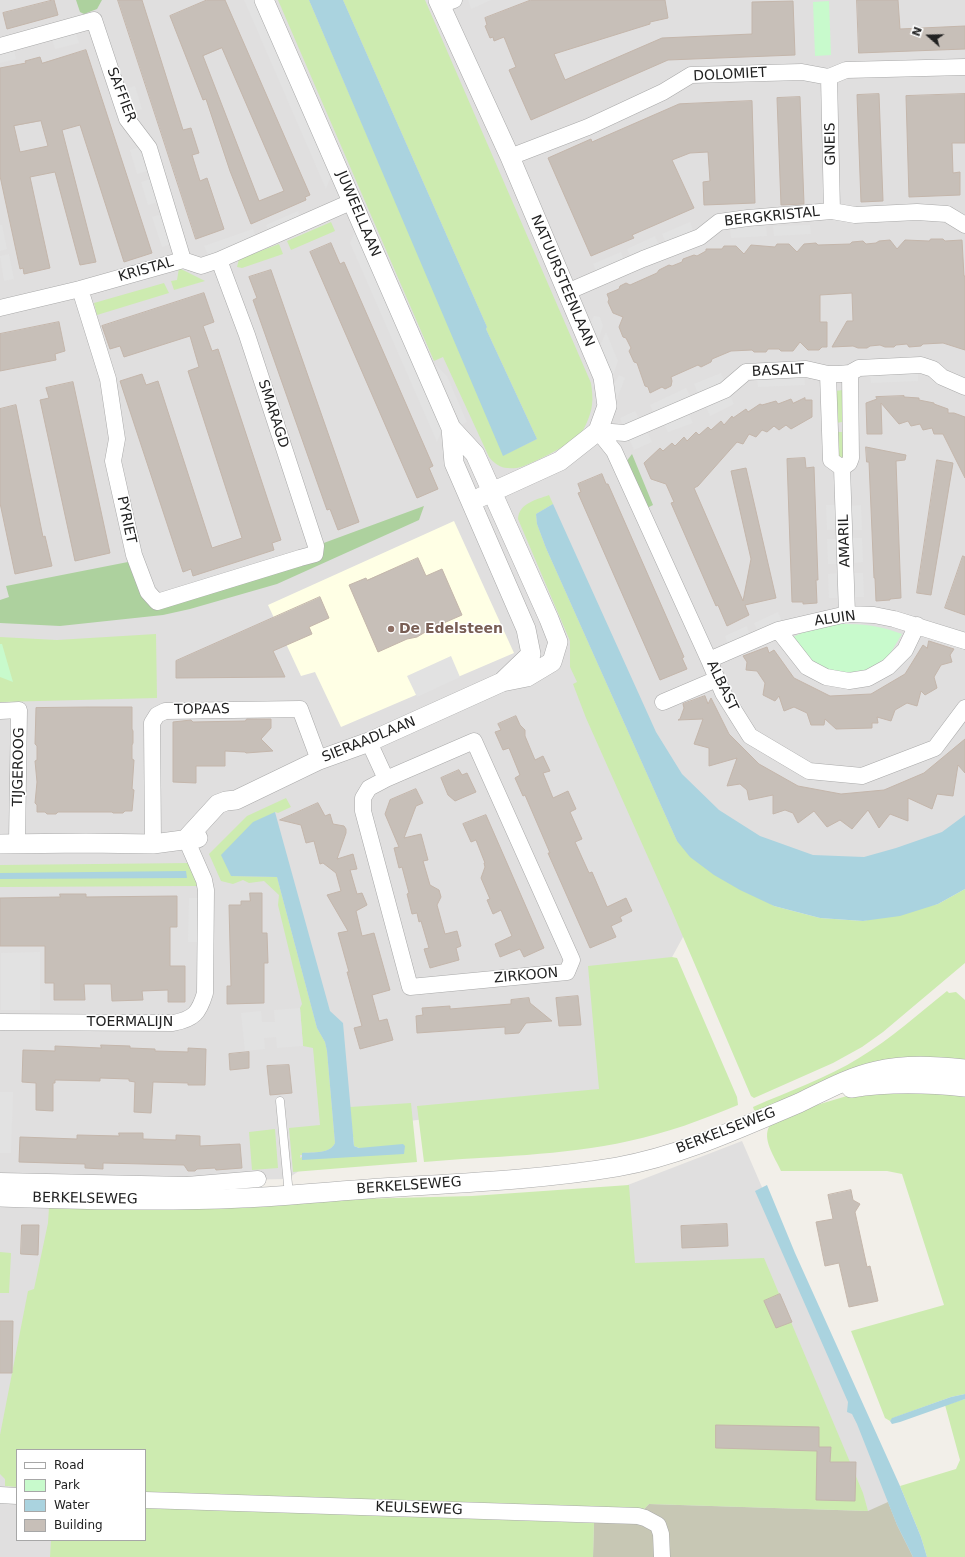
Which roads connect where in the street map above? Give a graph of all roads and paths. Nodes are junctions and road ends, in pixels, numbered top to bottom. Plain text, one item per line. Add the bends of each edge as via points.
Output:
1 (264, 0) edge
2 (444, 2) edge
3 (0, 46) edge
4 (965, 67) edge
5 (829, 77) junction
6 (510, 157) junction
7 (353, 201) junction
8 (832, 212) junction
9 (965, 225) edge
10 (183, 260) junction
11 (219, 260) junction
12 (80, 289) junction
13 (567, 292) junction
14 (1, 303) edge
15 (850, 373) junction
16 (828, 374) junction
17 (965, 386) edge
18 (451, 428) junction
19 (598, 431) junction
20 (842, 468) junction
21 (491, 492) junction
22 (471, 502) junction
23 (300, 558) joint
24 (847, 614) junction
25 (917, 625) junction
26 (778, 630) junction
27 (965, 641) edge
28 (709, 660) junction
29 (717, 679) junction
30 (502, 682) junction
31 (663, 702) dead end
32 (965, 708) edge
33 (0, 711) edge
34 (369, 742) junction
35 (319, 760) junction
36 (386, 779) junction
37 (186, 839) junction
38 (8, 843) edge
39 (153, 844) junction
40 (0, 1022) edge
41 (965, 1069) edge
42 (965, 1087) edge
43 (805, 1100) junction
44 (280, 1101) dead end
45 (258, 1179) dead end
46 (0, 1181) edge
47 (289, 1195) junction
48 (0, 1197) edge
49 (0, 1495) edge
50 (16, 1496) edge
51 (146, 1500) edge
52 (662, 1557) edge

1 - 7 street, JUWEELLAAN
2 - 6 street, NATUURSTEENLAAN
3 - 10 street, SAFFIER via 94,20 127,119 149,148
4 - 5 street via 846,70
5 - 6 street, DOLOMIET via 802,72 691,75 663,92 588,127
5 - 8 street, GNEIS
6 - 13 street, NATUURSTEENLAAN
7 - 11 street, KRISTAL
7 - 18 street, JUWEELLAAN
8 - 9 street, BERGKRISTAL via 855,215 917,212 947,214
8 - 13 street, BERGKRISTAL via 719,222 700,237
10 - 11 street, KRISTAL via 202,266
10 - 12 street, KRISTAL
11 - 23 street, SMARAGD via 316,546 315,554
12 - 14 street, KRISTAL
12 - 23 street, PYRIET via 108,379 116,439 113,461 134,555 148,592 157,602
13 - 19 street, NATUURSTEENLAAN via 603,376 607,406
15 - 16 street, BASALT
15 - 17 street, BASALT via 859,368 921,365
15 - 20 street via 851,458
16 - 19 street, BASALT via 806,369 746,372 726,390 625,433
16 - 20 street via 831,460
18 - 21 street, JUWEELLAAN via 475,454
18 - 22 street, JUWEELLAAN via 454,463
19 - 21 street via 560,461
19 - 28 street, ALBAST via 614,451
20 - 24 street, AMARIL
21 - 22 street
21 - 30 street, SIERAADLAAN via 558,642 552,662 527,677
22 - 30 street, SIERAADLAAN via 526,629 531,654
24 - 25 street, ALUIN via 874,615
24 - 26 street, ALUIN
25 - 26 street via 905,650 888,667 868,678 849,681 826,677 807,667
25 - 27 street, ALUIN
26 - 28 street, ALUIN
28 - 29 street, ALBAST
29 - 31 street
29 - 32 street, ALBAST via 723,694 750,736 809,771 862,776 935,748
30 - 34 street, SIERAADLAAN
33 - 38 street, TIJGEROOG via 19,710
34 - 35 street, SIERAADLAAN
34 - 36 street
35 - 37 street, SIERAADLAAN via 236,800 205,835 196,839
35 - 39 street, TOPAAS via 300,709 165,711 157,715 152,723
36 - 36 street, ZIRKOON via 474,741 572,960 567,972 410,987 363,811 362,798 369,788
37 - 39 street, SIERAADLAAN
37 - 40 street, TOERMALIJN via 206,890 205,993 196,1015 173,1023
38 - 39 street, SIERAADLAAN
41 - 43 street, BERKELSEWEG via 922,1066 878,1071 842,1082
42 - 43 street, BERKELSEWEG via 880,1084 845,1089
43 - 47 street, BERKELSEWEG via 711,1139 618,1167 506,1180
44 - 47 lane
45 - 46 street, BERKELSEWEG via 187,1185
47 - 48 street, BERKELSEWEG via 72,1200
49 - 50 street
51 - 52 street, KEULSEWEG via 638,1516 658,1525

